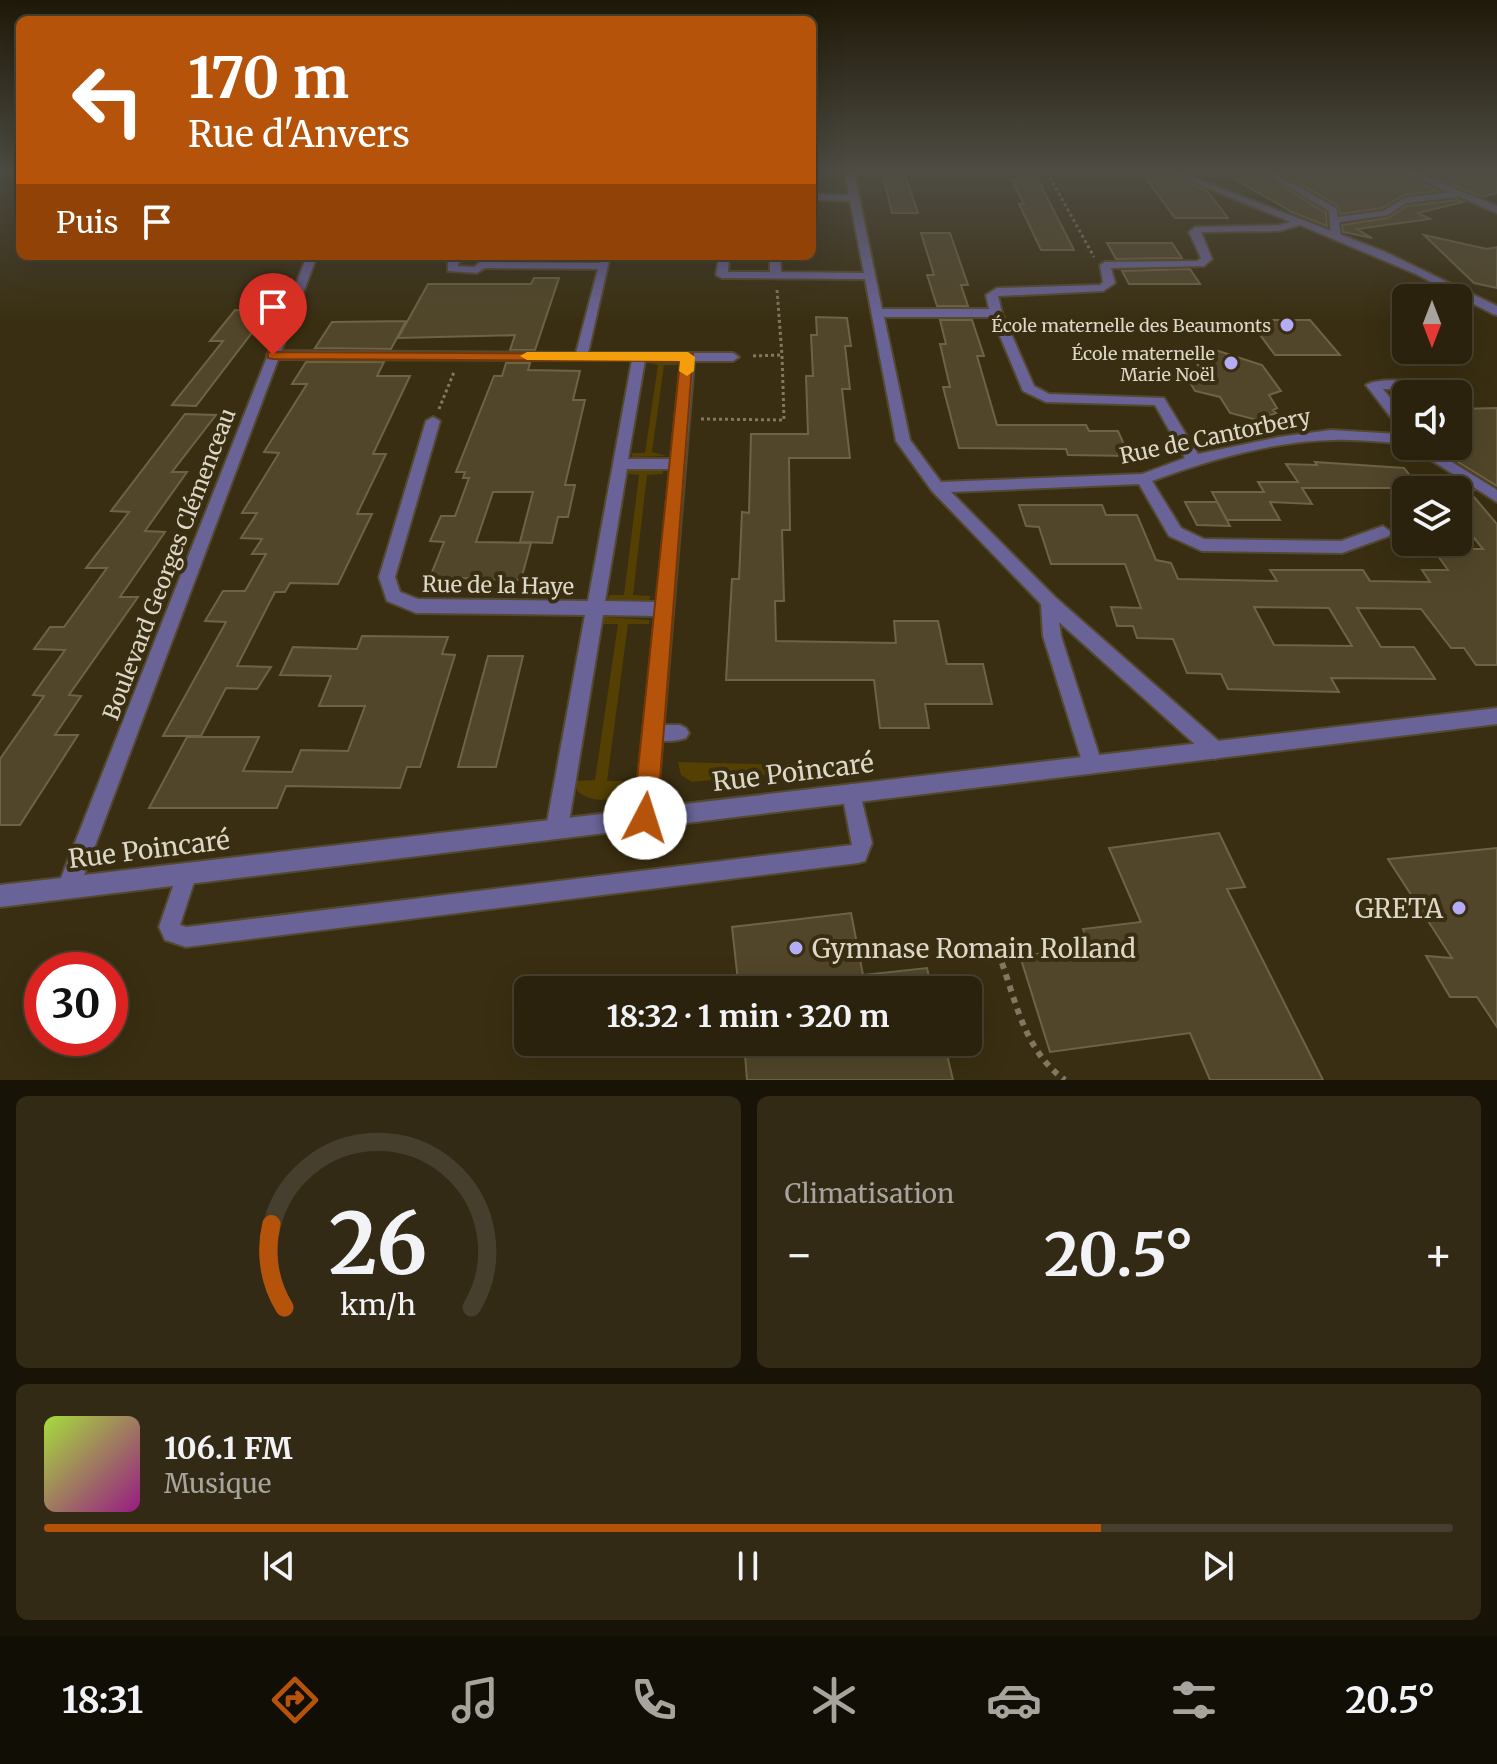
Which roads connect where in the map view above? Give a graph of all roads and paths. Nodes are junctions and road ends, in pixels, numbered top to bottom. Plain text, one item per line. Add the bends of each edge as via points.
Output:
1 (858, 222) edge
2 (1075, 222) edge
3 (1335, 222) edge
4 (1297, 223) joint
5 (1336, 237) junction
6 (310, 260) edge
7 (455, 260) edge
8 (482, 260) edge
9 (724, 260) edge
10 (775, 260) edge
11 (605, 261) edge
12 (1099, 265) dead end
13 (776, 275) junction
14 (869, 276) junction
15 (1497, 311) edge
16 (876, 313) junction
17 (996, 313) junction
18 (273, 355) junction
19 (461, 355) junction
20 (782, 355) junction
21 (581, 356) junction
22 (639, 356) junction
23 (688, 357) junction
24 (733, 357) joint
25 (1392, 385) edge
26 (442, 400) dead end
27 (1392, 409) edge
28 (682, 418) junction
29 (433, 421) dead end
30 (1392, 439) edge
31 (1194, 460) junction
32 (1439, 460) edge
33 (621, 464) junction
34 (677, 464) junction
35 (1143, 479) junction
36 (937, 487) junction
37 (1497, 497) edge
38 (1383, 532) dead end
39 (1049, 602) junction
40 (596, 609) junction
41 (664, 609) junction
42 (1497, 716) edge
43 (653, 733) junction
44 (680, 733) dead end
45 (1215, 750) junction
46 (1092, 764) junction
47 (851, 793) junction
48 (645, 818) junction
49 (557, 828) junction
50 (187, 873) junction
51 (68, 887) junction
52 (0, 896) edge
53 (1002, 963) dead end
54 (1065, 1080) edge

1 - 14 street
2 - 12 path
3 - 5 lane
4 - 5 street
4 - 17 street via 1199,229 1194,232 1207,259 1200,264 1105,265 1109,283 1103,288 997,291 992,295
5 - 15 street
6 - 18 street, Boulevard Georges Clémenceau
7 - 8 street via 452,269 466,272
8 - 11 street
9 - 13 street via 722,275
10 - 13 street
11 - 21 street
13 - 14 street
13 - 20 path
14 - 16 street
16 - 17 street
16 - 36 street via 903,441
17 - 31 street via 1035,394 1159,401
18 - 19 street
18 - 51 street, Boulevard Georges Clémenceau
19 - 21 street
19 - 26 path
20 - 24 path
20 - 28 path via 784,420
21 - 22 street
22 - 23 street
22 - 33 street
23 - 24 street
23 - 28 street
25 - 27 street via 1373,385
28 - 34 street
29 - 40 street, Rue de la Haye via 387,577 393,596 416,606
30 - 31 street, Rue de Cantorbery via 1331,435
31 - 35 street, Rue de Cantorbery
32 - 37 street, Rue de Cantorbery
33 - 34 street
33 - 40 street
34 - 41 street
35 - 36 street, Rue de Cantorbery
35 - 38 street via 1175,532 1202,545 1342,547
36 - 39 street
39 - 45 street
39 - 46 street via 1052,636
40 - 41 street, Rue de la Haye
40 - 49 street
41 - 43 street
42 - 45 street, Rue Poincaré
43 - 44 lane
43 - 48 street
45 - 46 street, Rue Poincaré
46 - 47 street, Rue Poincaré
47 - 48 street, Rue Poincaré
47 - 50 lane via 863,843 858,854 186,937 169,927
48 - 49 street, Rue Poincaré
49 - 50 street, Rue Poincaré
50 - 51 street, Rue Poincaré
51 - 52 street, Rue Poincaré
53 - 54 path via 1030,1042 1054,1074

